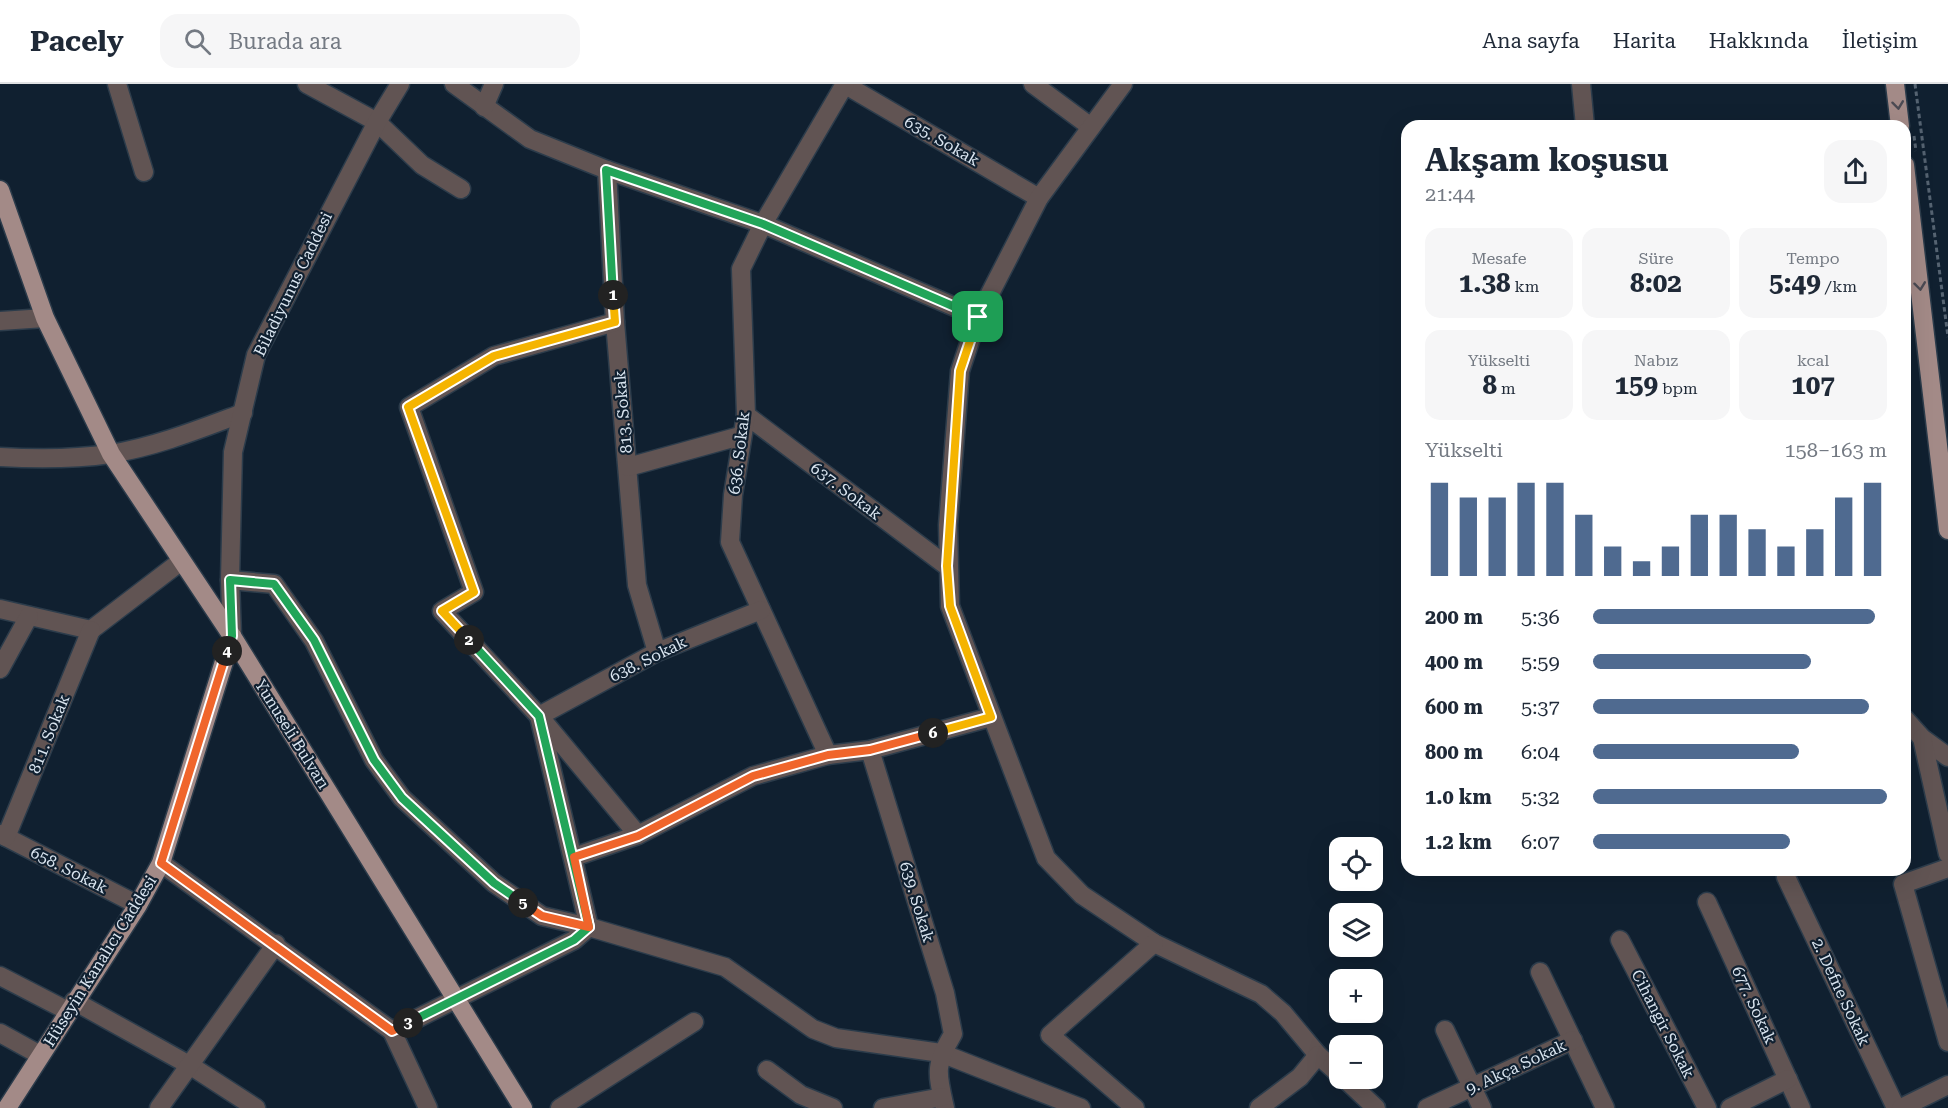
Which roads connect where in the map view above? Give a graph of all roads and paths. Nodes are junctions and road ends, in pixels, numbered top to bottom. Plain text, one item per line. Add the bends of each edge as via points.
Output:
1 (117, 84) edge
2 (307, 84) edge
3 (400, 84) edge
4 (454, 84) edge
5 (494, 84) edge
6 (845, 84) edge
7 (1033, 84) edge
8 (1123, 84) edge
9 (1581, 84) edge
10 (1895, 84) edge
11 (1915, 84) edge
12 (483, 107) junction
13 (1584, 120) edge
14 (1899, 120) edge
15 (377, 122) junction
16 (1091, 127) junction
17 (606, 170) junction
18 (144, 172) dead end
19 (461, 189) dead end
20 (0, 190) edge
21 (1039, 198) junction
22 (1911, 216) edge
23 (763, 224) junction
24 (978, 317) junction
25 (45, 318) junction
26 (0, 321) edge
27 (615, 322) junction
28 (1948, 337) edge
29 (243, 413) junction
30 (746, 415) junction
31 (740, 436) junction
32 (111, 454) junction
33 (0, 457) edge
34 (628, 467) junction
35 (1948, 530) edge
36 (180, 562) junction
37 (947, 566) junction
38 (230, 580) junction
39 (0, 609) edge
40 (761, 610) junction
41 (28, 616) junction
42 (92, 630) junction
43 (232, 636) junction
44 (657, 652) junction
45 (0, 669) edge
46 (539, 716) junction
47 (991, 717) junction
48 (1911, 726) edge
49 (1922, 738) junction
50 (870, 750) junction
51 (828, 755) junction
52 (1948, 757) edge
53 (3, 836) edge
54 (638, 836) junction
55 (1948, 854) edge
56 (574, 857) junction
57 (161, 863) junction
58 (1948, 868) edge
59 (1786, 877) dead end
60 (1707, 902) dead end
61 (138, 905) junction
62 (589, 927) junction
63 (1620, 940) dead end
64 (276, 944) junction
65 (1155, 944) junction
66 (1540, 972) dead end
67 (0, 976) edge
68 (455, 1000) junction
69 (71, 1006) junction
70 (694, 1022) dead end
71 (1445, 1030) dead end
72 (392, 1031) junction
73 (0, 1033) edge
74 (1573, 1040) junction
75 (1948, 1042) edge
76 (941, 1053) junction
77 (40, 1055) junction
78 (1318, 1055) junction
79 (1329, 1065) edge
80 (191, 1066) junction
81 (768, 1070) dead end
82 (1788, 1079) junction
83 (1948, 1085) edge
84 (1472, 1087) junction
85 (1356, 1089) edge
86 (944, 1102) edge
87 (7, 1108) edge
88 (159, 1108) edge
89 (256, 1108) edge
90 (428, 1108) edge
91 (523, 1108) edge
92 (560, 1108) edge
93 (833, 1108) edge
94 (882, 1108) edge
95 (1082, 1108) edge
96 (1135, 1108) edge
97 (1259, 1108) edge
98 (1376, 1108) edge
99 (1427, 1108) edge
100 (1482, 1108) edge
101 (1605, 1108) edge
102 (1707, 1108) edge
103 (1730, 1108) edge
104 (1801, 1108) edge
105 (1896, 1108) edge
106 (1901, 1108) edge

1 - 18 street
2 - 15 street
3 - 15 street, Biladiyunus Caddesi
4 - 12 street
5 - 12 street
6 - 21 street, 635. Sokak
6 - 23 street, 636. Sokak
7 - 16 street
8 - 16 street
9 - 13 street
10 -> 14 main road
11 - 28 path
12 - 17 street via 530,139
15 - 19 street via 422,165
15 - 29 street, Biladiyunus Caddesi via 256,355
16 - 21 street
17 - 23 street
17 - 27 street, 813. Sokak
20 - 25 main road, Yunuseli Bulvarı
21 - 24 street
22 -> 35 main road
23 - 24 street
23 - 30 street, 636. Sokak via 741,269
24 - 37 street via 960,371
25 - 26 street
25 - 32 main road, Yunuseli Bulvarı
27 - 34 street, 813. Sokak
27 - 46 street via 494,356 408,407 474,592 442,611
29 - 32 street via 189,433
29 - 38 street, Biladiyunus Caddesi via 233,452
30 - 31 street, 636. Sokak
30 - 37 street, 637. Sokak
31 - 34 street
31 - 40 street, 636. Sokak via 730,542
32 - 33 street
32 - 36 main road, Yunuseli Bulvarı
34 - 44 street, 813. Sokak via 637,585
36 - 42 street
36 - 43 main road, Yunuseli Bulvarı
37 - 47 street via 950,606
38 - 43 street, Biladiyunus Caddesi
38 - 62 street via 274,584 314,640 374,760 402,798 494,883 542,916
39 - 41 street
40 - 44 street, 638. Sokak
40 - 51 street, 636. Sokak
41 - 42 street
41 - 45 street
42 - 53 street, 811. Sokak
43 - 57 main road, Hüseyin Kanalıcı Caddesi
43 - 68 main road, Yunuseli Bulvarı
44 - 46 street, 638. Sokak
46 - 54 street
46 - 56 street
47 - 50 street
47 - 65 street via 1046,858 1082,895
48 - 49 street
49 - 52 street
49 - 55 street
50 - 51 street
50 - 76 street, 639. Sokak via 945,993 952,1034
51 - 54 street via 753,776
53 - 61 street, 658. Sokak
54 - 56 street
56 - 62 street
57 - 61 main road, Hüseyin Kanalıcı Caddesi
57 - 64 street
58 - 75 street via 1903,884
59 - 105 street, 2. Defne Sokak
60 - 82 street, 677. Sokak
61 - 69 main road, Hüseyin Kanalıcı Caddesi
62 - 68 street via 574,940
62 - 76 street via 725,967 813,1029 836,1038
63 - 102 street, Cihangir Sokak
64 - 72 street
64 - 80 street
65 - 78 street via 1262,994
65 - 96 street via 1050,1035
66 - 74 street
67 - 69 street
68 - 72 street
68 - 91 main road, Yunuseli Bulvarı
69 - 77 main road, Hüseyin Kanalıcı Caddesi
69 - 80 street
70 - 92 street
71 - 84 street
72 - 90 street
73 - 77 street
74 - 84 street, 9. Akça Sokak
74 - 101 street
76 - 86 street, 639. Sokak via 937,1071
76 - 95 street
77 - 87 main road, Hüseyin Kanalıcı Caddesi
78 - 79 street
78 - 97 street via 1300,1077
80 - 88 street
80 - 89 street
81 - 93 street via 801,1095
82 - 103 street
82 - 104 street, 677. Sokak
83 - 106 street
84 - 99 street, 9. Akça Sokak
84 - 100 street
85 - 98 street
86 - 94 street

